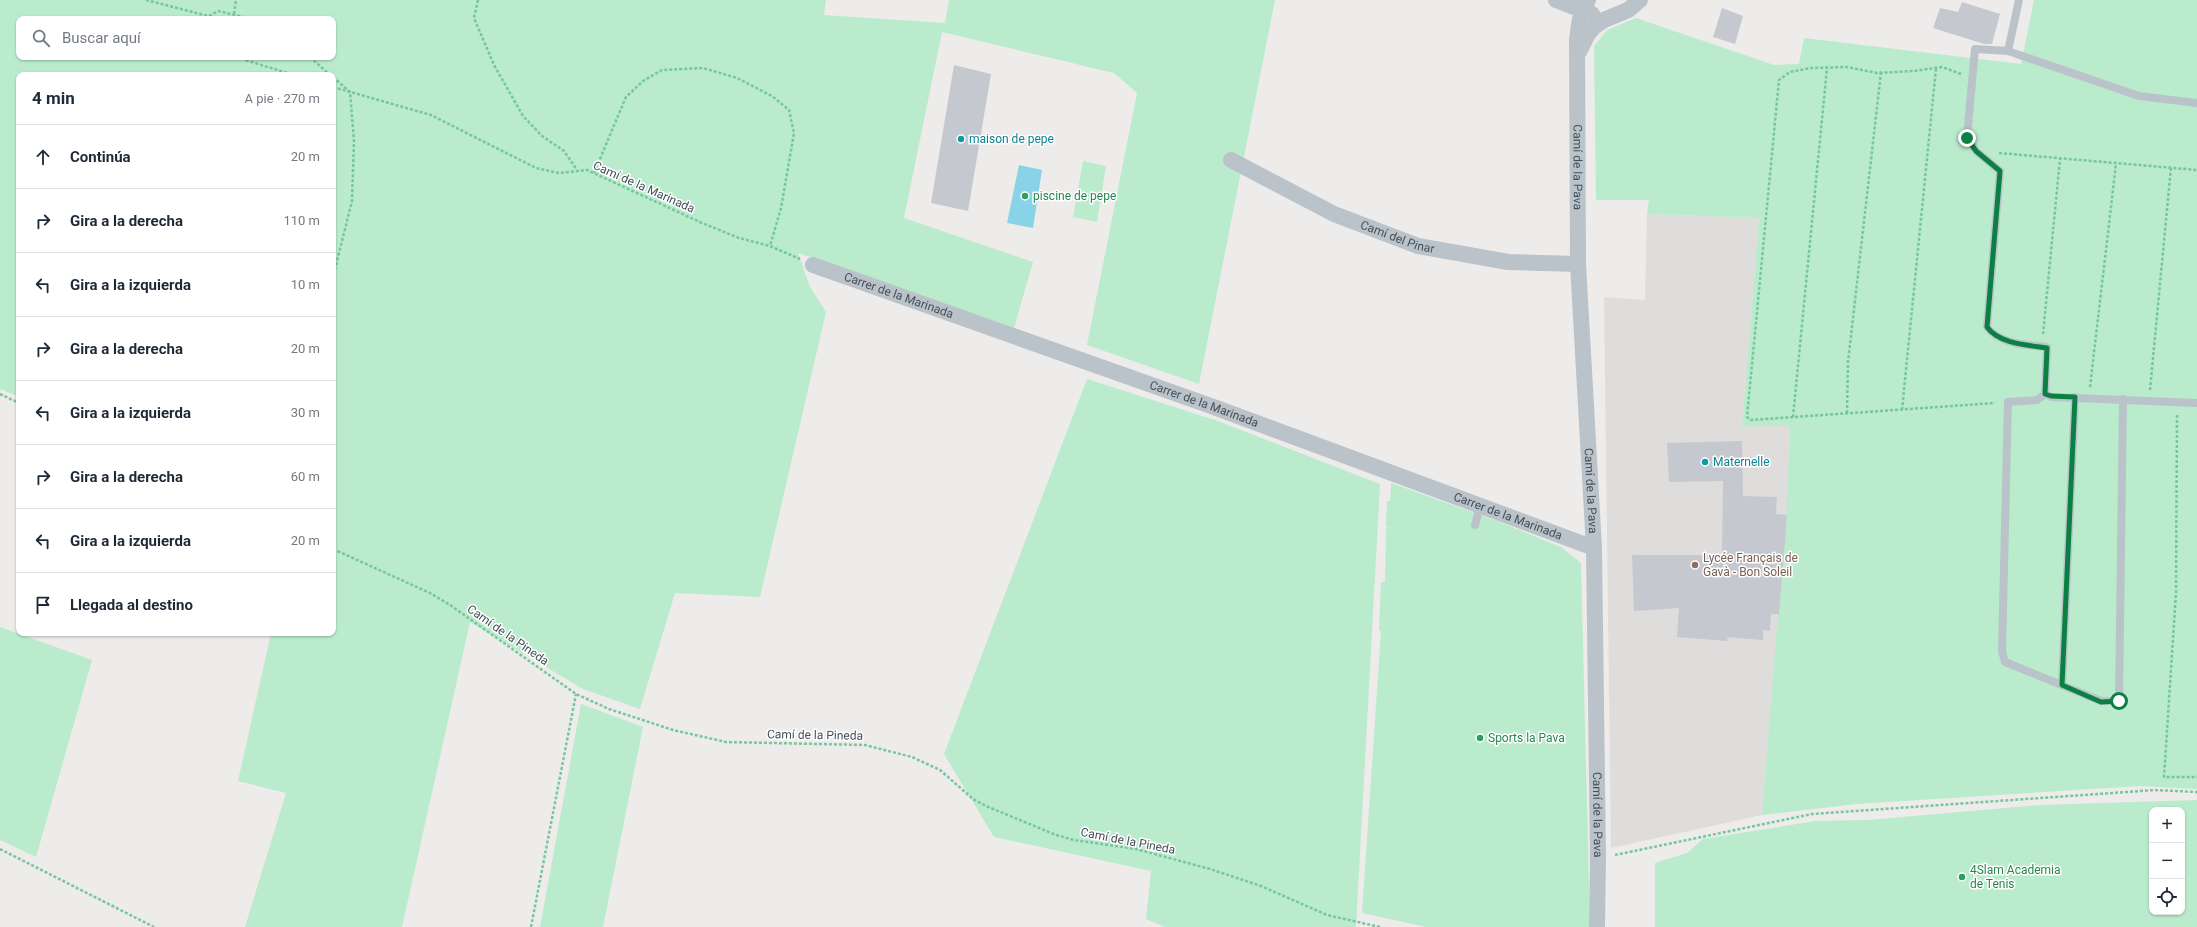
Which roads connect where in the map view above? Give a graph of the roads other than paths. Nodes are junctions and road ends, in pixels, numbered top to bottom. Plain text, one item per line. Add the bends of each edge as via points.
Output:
1 (1556, 0) edge
2 (1640, 0) edge
3 (2019, 0) edge
4 (1586, 5) edge
5 (1604, 20) junction
6 (2008, 51) junction
7 (1578, 55) junction
8 (2197, 102) edge
9 (1231, 160) dead end
10 (813, 264) road end
11 (1578, 264) junction
12 (2045, 394) junction
13 (2075, 397) junction
14 (2123, 399) junction
15 (2197, 403) edge
16 (1480, 506) junction
17 (1475, 525) dead end
18 (1594, 548) junction
19 (2062, 685) junction
20 (1597, 927) edge

1 - 4 street
2 - 5 street, Camí de la Pava via 1628,10
3 - 6 lane
4 - 5 street
4 - 7 street, Camí de la Pava via 1577,39
5 - 7 street, Camí de la Pava via 1588,34
6 - 8 lane via 2139,96
6 - 12 lane via 1975,49 1967,138 1976,151 2000,171 1987,327 1992,335 2047,348
7 - 11 street, Camí de la Pava
9 - 11 street, Camí del Pinar via 1334,214 1418,246 1508,262
10 - 16 street, Carrer de la Marinada via 1211,406
11 - 18 street, Camí de la Pava
12 - 13 lane
12 - 19 lane via 2037,400 2008,402 2002,651 2005,662
13 - 14 lane
13 - 19 lane
14 - 15 lane
14 - 19 lane via 2119,701 2101,702
16 - 17 lane
16 - 18 street, Carrer de la Marinada
18 - 20 street, Camí de la Pava

